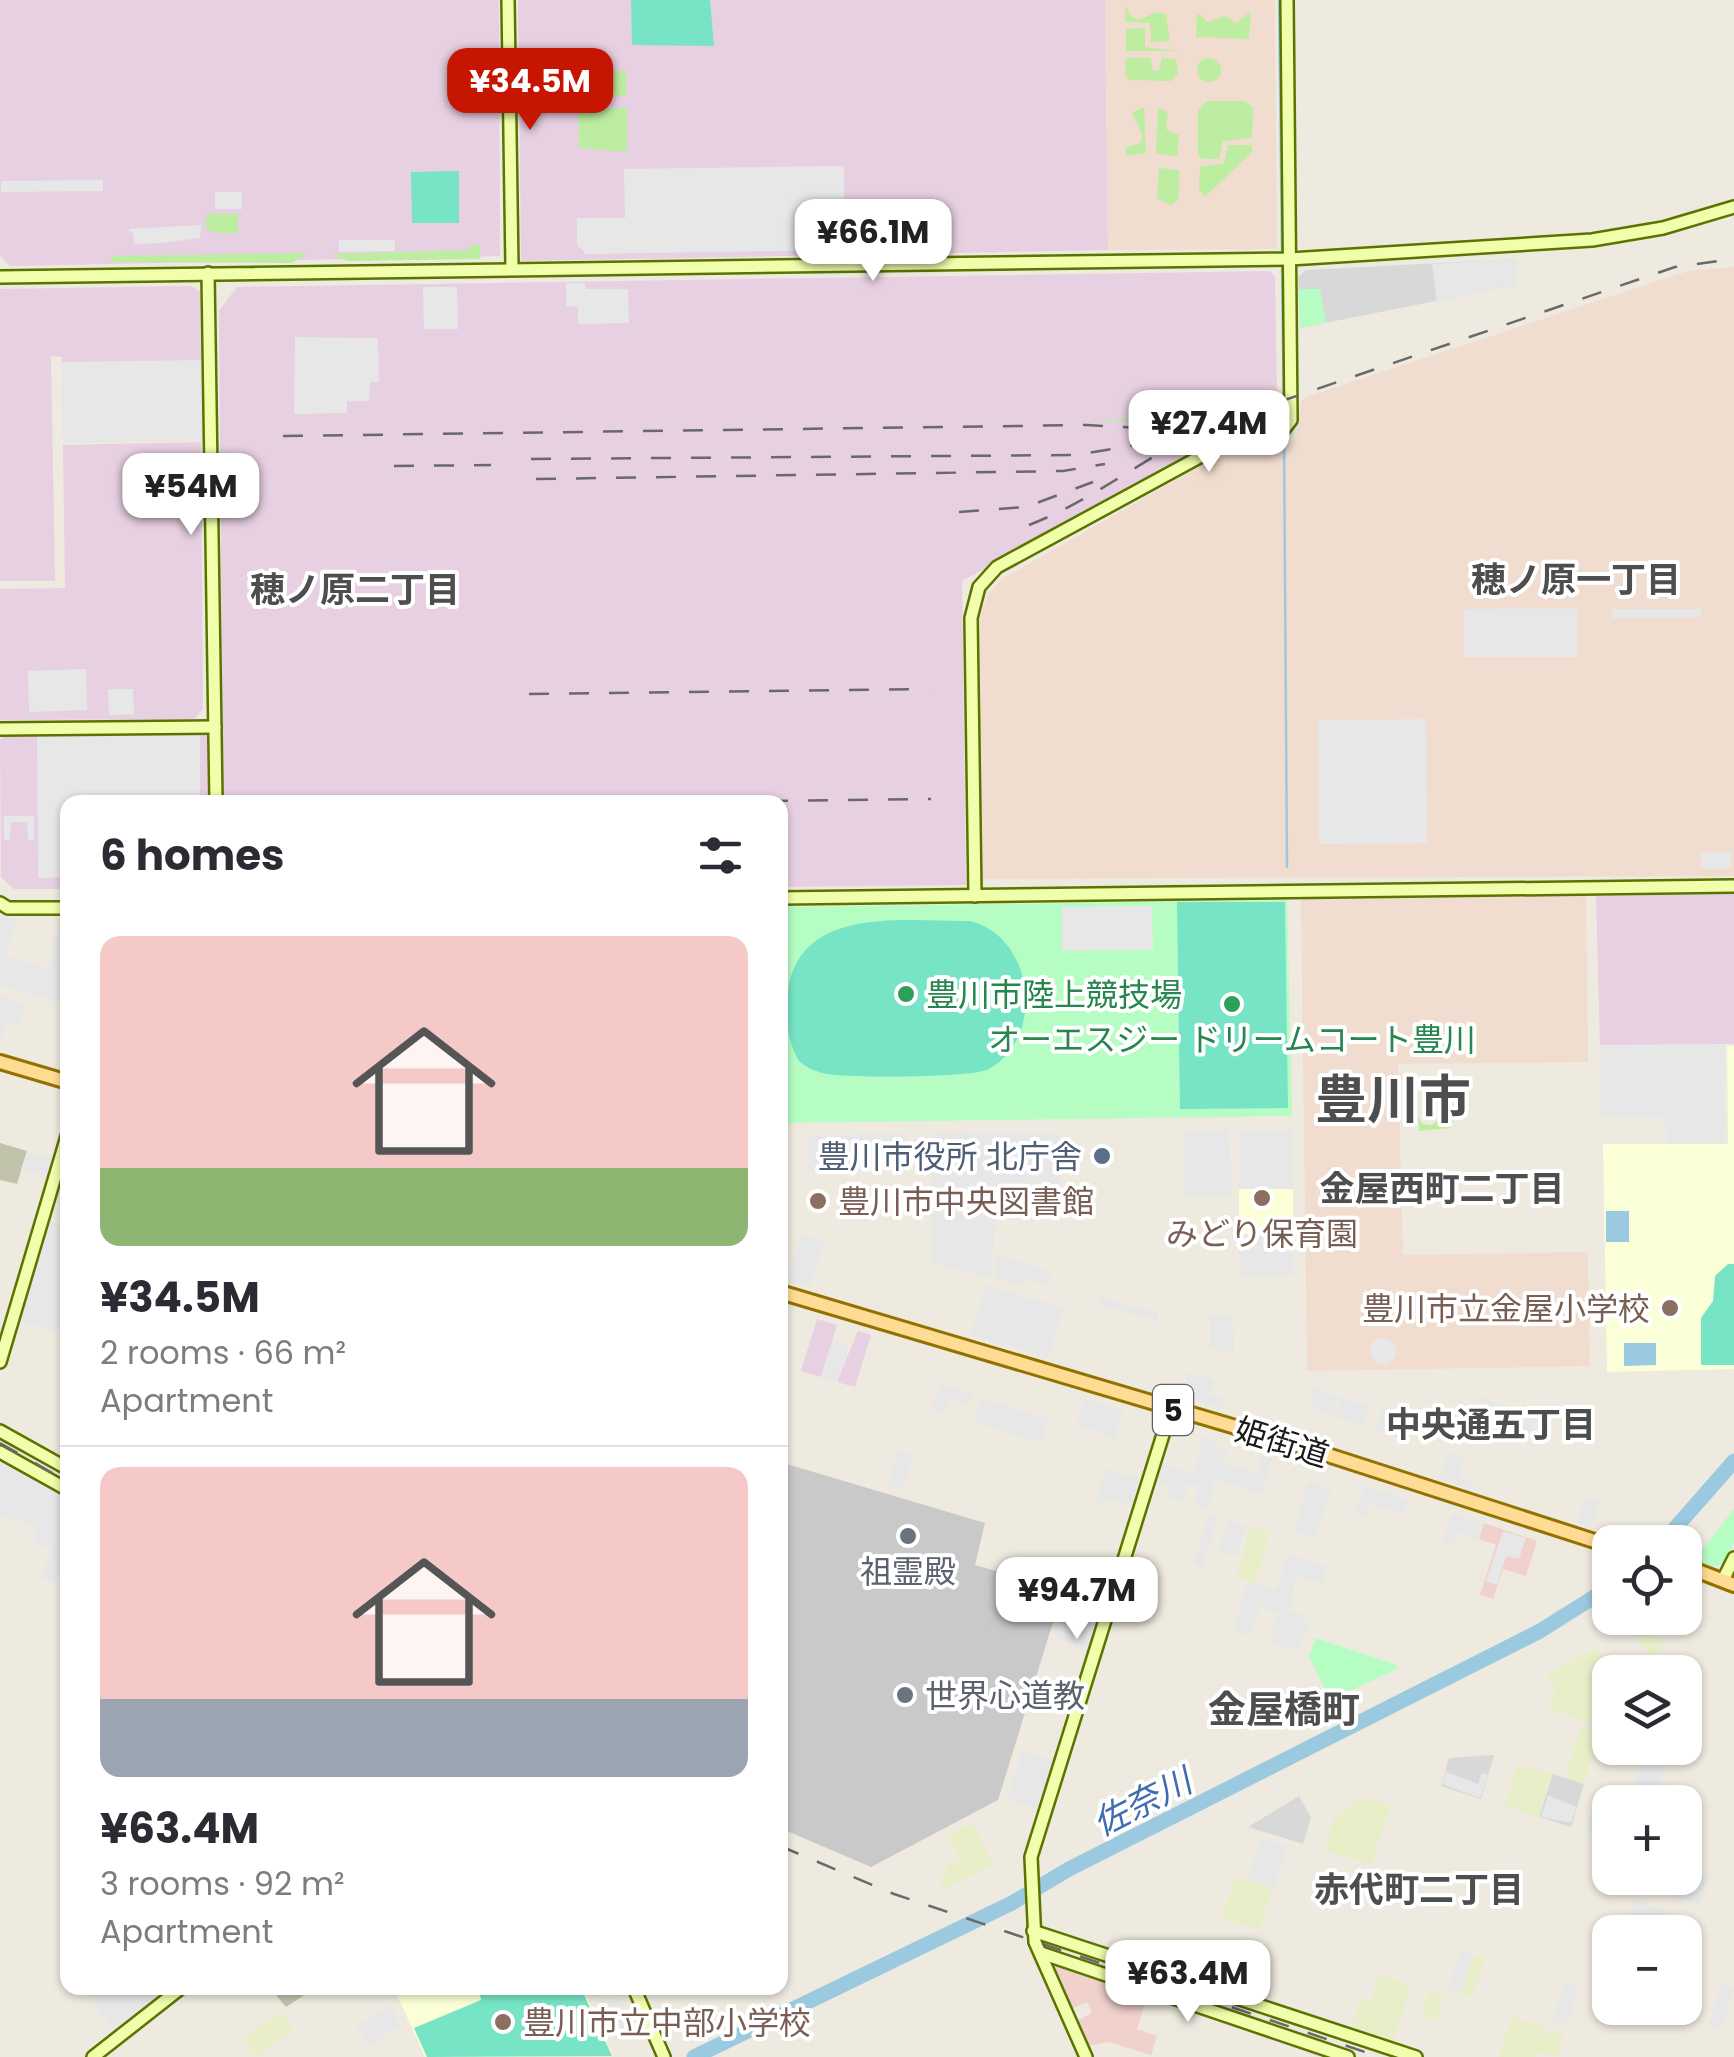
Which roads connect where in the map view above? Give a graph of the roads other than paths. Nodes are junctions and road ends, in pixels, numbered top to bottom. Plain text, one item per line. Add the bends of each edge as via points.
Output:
1 (508, 0) edge
2 (1287, 0) edge
3 (1734, 207) edge
4 (1290, 259) junction
5 (512, 268) junction
6 (208, 273) junction
7 (0, 278) edge
8 (214, 727) junction
9 (0, 729) edge
10 (216, 795) edge
11 (1734, 886) edge
12 (974, 896) junction
13 (788, 898) edge
14 (0, 903) edge
15 (60, 908) edge
16 (0, 1062) edge
17 (60, 1080) edge
18 (60, 1160) edge
19 (788, 1294) edge
20 (0, 1362) edge
21 (1171, 1409) junction
22 (0, 1431) edge
23 (0, 1452) edge
24 (60, 1465) edge
25 (60, 1486) edge
26 (1592, 1540) edge
27 (1734, 1558) edge
28 (1702, 1573) edge
29 (1729, 1583) edge
30 (1032, 1925) junction
31 (1041, 1954) junction
32 (172, 1995) edge
33 (637, 1995) edge
34 (663, 2055) edge
35 (92, 2057) edge
36 (1086, 2057) edge
37 (1348, 2057) edge
38 (1416, 2057) edge

1 - 5 street
2 - 4 street
3 - 4 street via 1592,240
4 - 5 street
4 - 12 street via 1288,427 1218,448 998,567 980,587 971,618
5 - 6 street
6 - 7 street
6 - 8 street
8 - 9 street
8 - 10 street
11 - 12 street
12 - 13 street
14 - 15 street
16 - 17 main road
18 - 20 street
19 - 21 main road, 姫街道 / 5
21 - 26 main road, 姫街道 / 5
21 - 30 street via 1031,1857
22 - 24 street
23 - 25 street
27 - 29 street
28 - 29 main road
30 - 31 street
30 - 38 street
31 - 36 street
31 - 37 street
32 - 35 street
33 - 34 street

